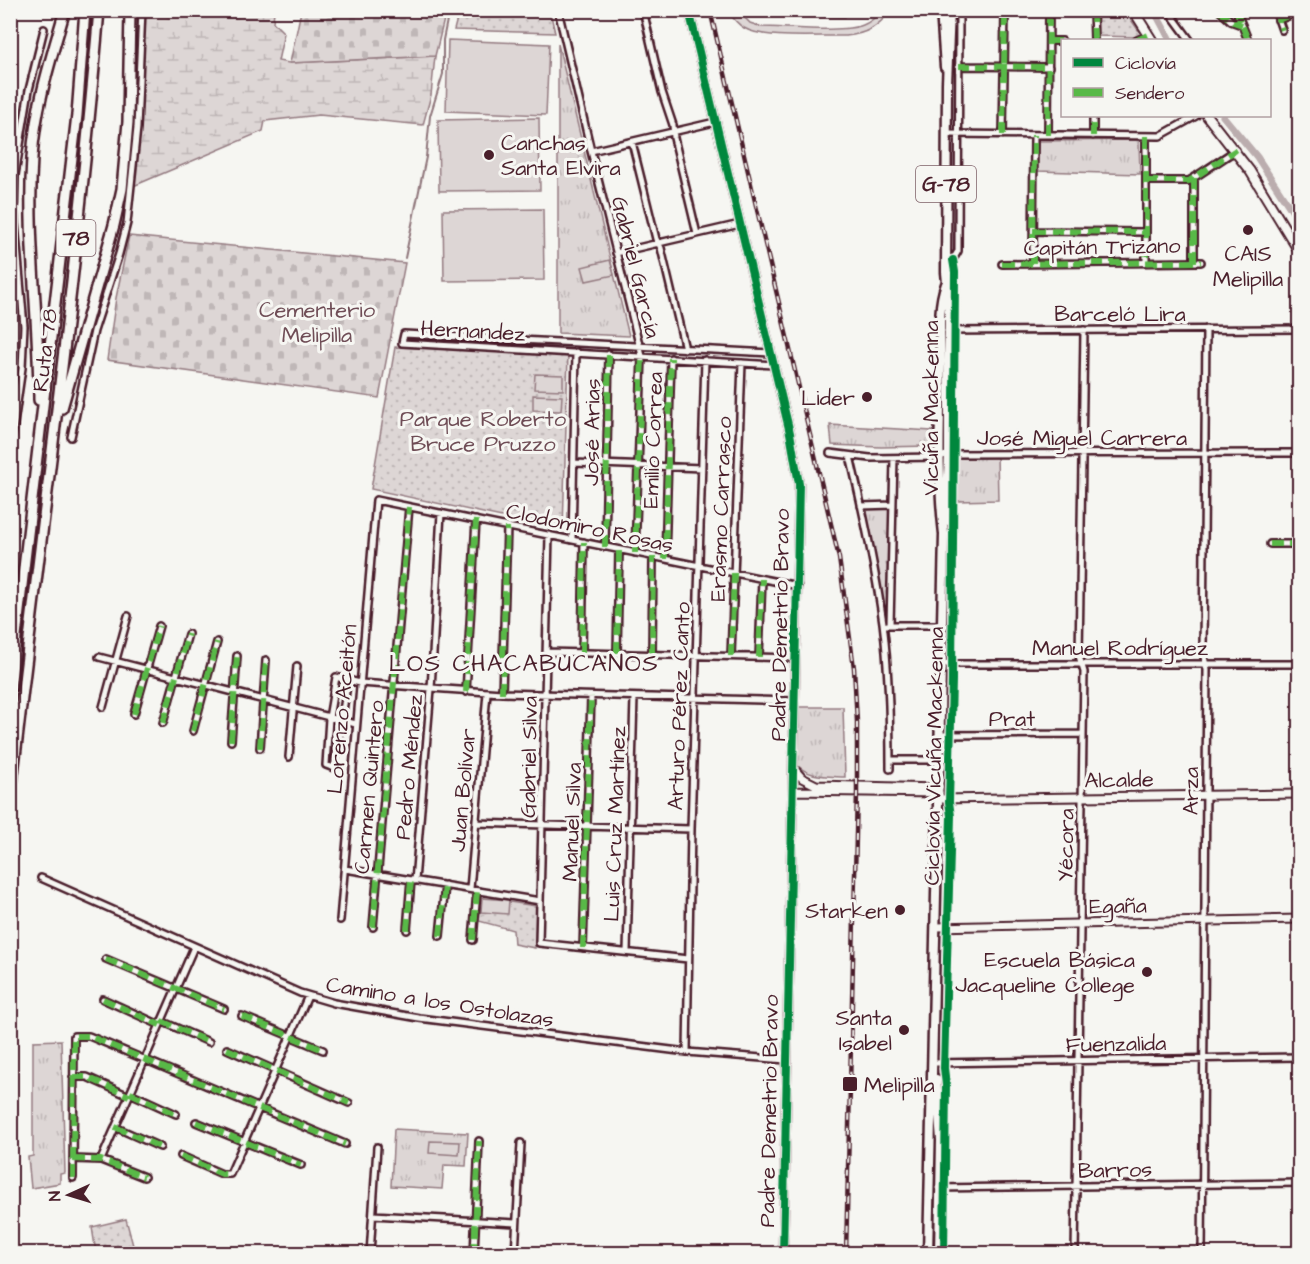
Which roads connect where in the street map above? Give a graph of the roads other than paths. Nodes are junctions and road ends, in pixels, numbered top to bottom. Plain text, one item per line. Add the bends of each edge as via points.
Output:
1 (65, 10) edge
2 (85, 10) edge
3 (99, 10) edge
4 (130, 10) edge
5 (142, 10) edge
6 (558, 10) edge
7 (643, 10) edge
8 (689, 10) edge
9 (941, 10) edge
10 (950, 10) edge
11 (959, 10) edge
12 (1005, 10) edge
13 (1050, 10) edge
14 (1093, 10) edge
15 (1133, 10) edge
16 (1168, 10) edge
17 (1219, 10) edge
18 (1236, 10) edge
19 (1275, 10) edge
20 (1299, 11) edge
21 (1278, 20) junction
22 (1242, 25) junction
23 (44, 29) dead end
24 (1282, 30) dead end
25 (1150, 38) edge
26 (1094, 39) edge
27 (1189, 39) edge
28 (1248, 39) edge
29 (1049, 41) junction
30 (1061, 41) edge
31 (959, 66) junction
32 (1004, 66) junction
33 (1049, 67) junction
34 (947, 83) junction
35 (1093, 117) edge
36 (1194, 117) edge
37 (1208, 117) edge
38 (715, 122) junction
39 (674, 132) junction
40 (947, 134) junction
41 (958, 135) junction
42 (1003, 135) junction
43 (1034, 135) junction
44 (1048, 135) junction
45 (1093, 136) junction
46 (1146, 136) junction
47 (632, 142) junction
48 (1236, 150) junction
49 (591, 151) junction
50 (1194, 177) junction
51 (1146, 181) junction
52 (740, 224) junction
53 (1033, 231) junction
54 (1146, 232) junction
55 (697, 234) junction
56 (659, 243) junction
57 (616, 253) junction
58 (1299, 253) edge
59 (1146, 262) junction
60 (1194, 262) junction
61 (1201, 262) dead end
62 (1033, 263) junction
63 (1002, 264) dead end
64 (946, 272) junction
65 (1206, 329) junction
66 (1299, 329) edge
67 (1084, 330) junction
68 (945, 331) junction
69 (640, 346) junction
70 (685, 349) junction
71 (576, 352) junction
72 (771, 353) junction
73 (609, 354) junction
74 (642, 356) junction
75 (671, 358) junction
76 (705, 360) junction
77 (742, 363) junction
78 (774, 364) junction
79 (13, 415) edge
80 (71, 437) dead end
81 (39, 449) junction
82 (10, 452) edge
83 (830, 453) dead end
84 (1082, 453) junction
85 (1205, 453) junction
86 (1299, 453) edge
87 (949, 454) junction
88 (850, 456) junction
89 (940, 457) junction
90 (894, 458) junction
91 (574, 463) junction
92 (607, 464) junction
93 (638, 465) junction
94 (50, 466) junction
95 (668, 467) junction
96 (702, 468) junction
97 (376, 500) joint
98 (861, 506) junction
99 (893, 506) junction
100 (409, 507) junction
101 (441, 513) junction
102 (476, 520) junction
103 (507, 527) junction
104 (944, 534) junction
105 (549, 535) junction
106 (573, 540) junction
107 (584, 543) junction
108 (1270, 544) dead end
109 (1299, 544) edge
110 (605, 547) junction
111 (619, 550) junction
112 (635, 553) junction
113 (653, 557) junction
114 (665, 559) junction
115 (699, 566) junction
116 (734, 573) junction
117 (762, 579) junction
118 (798, 586) junction
119 (128, 616) dead end
120 (886, 625) junction
121 (942, 625) junction
122 (159, 626) dead end
123 (188, 634) dead end
124 (217, 642) dead end
125 (547, 652) junction
126 (582, 653) junction
127 (617, 653) junction
128 (652, 654) junction
129 (696, 655) junction
130 (237, 656) dead end
131 (731, 656) junction
132 (99, 657) dead end
133 (759, 657) junction
134 (796, 658) junction
135 (266, 660) dead end
136 (116, 661) junction
137 (941, 664) junction
138 (1082, 664) junction
139 (1206, 664) junction
140 (1299, 664) edge
141 (297, 666) dead end
142 (147, 670) junction
143 (176, 677) junction
144 (348, 679) junction
145 (360, 683) junction
146 (205, 685) junction
147 (393, 686) junction
148 (10, 688) edge
149 (431, 688) junction
150 (466, 692) junction
151 (234, 693) junction
152 (487, 693) junction
153 (502, 693) junction
154 (546, 695) junction
155 (591, 696) junction
156 (634, 697) junction
157 (694, 699) junction
158 (263, 701) junction
159 (795, 701) junction
160 (104, 707) dead end
161 (293, 709) junction
162 (134, 714) dead end
163 (329, 718) junction
164 (340, 721) junction
165 (163, 723) dead end
166 (356, 724) junction
167 (193, 731) dead end
168 (1083, 734) junction
169 (940, 735) junction
170 (231, 741) dead end
171 (260, 748) dead end
172 (289, 757) dead end
173 (890, 760) junction
174 (940, 760) junction
175 (794, 769) junction
176 (890, 769) dead end
177 (793, 791) junction
178 (939, 793) junction
179 (1299, 794) edge
180 (1206, 796) junction
181 (1082, 797) junction
182 (10, 800) edge
183 (476, 823) junction
184 (542, 825) junction
185 (587, 826) junction
186 (631, 827) junction
187 (691, 829) junction
188 (345, 869) junction
189 (377, 875) junction
190 (41, 878) dead end
191 (413, 880) junction
192 (445, 885) junction
193 (470, 890) junction
194 (477, 891) junction
195 (540, 901) junction
196 (1299, 919) edge
197 (340, 920) dead end
198 (1205, 922) junction
199 (1080, 924) junction
200 (373, 927) dead end
201 (936, 927) junction
202 (407, 930) dead end
203 (440, 936) dead end
204 (473, 940) dead end
205 (194, 947) junction
206 (583, 948) junction
207 (627, 952) junction
208 (106, 959) dead end
209 (688, 959) junction
210 (176, 988) junction
211 (308, 996) junction
212 (103, 999) dead end
213 (224, 1009) dead end
214 (242, 1016) dead end
215 (161, 1023) junction
216 (290, 1037) junction
217 (209, 1042) dead end
218 (227, 1049) dead end
219 (323, 1050) dead end
220 (687, 1052) junction
221 (1299, 1057) edge
222 (1203, 1058) junction
223 (145, 1059) junction
224 (786, 1060) junction
225 (1077, 1060) junction
226 (934, 1063) junction
227 (275, 1071) junction
228 (73, 1077) junction
229 (130, 1094) junction
230 (349, 1103) dead end
231 (260, 1106) junction
232 (177, 1114) dead end
233 (196, 1122) dead end
234 (115, 1127) junction
235 (479, 1141) dead end
236 (244, 1142) junction
237 (521, 1143) dead end
238 (345, 1144) dead end
239 (160, 1147) dead end
240 (377, 1147) dead end
241 (182, 1156) dead end
242 (73, 1160) junction
243 (101, 1160) junction
244 (301, 1165) dead end
245 (144, 1177) dead end
246 (73, 1178) dead end
247 (1299, 1183) edge
248 (1203, 1185) junction
249 (1076, 1186) junction
250 (930, 1188) junction
251 (940, 1188) junction
252 (373, 1215) junction
253 (475, 1221) junction
254 (516, 1223) junction
255 (370, 1254) edge
256 (474, 1254) edge
257 (515, 1254) edge
258 (783, 1254) edge
259 (928, 1254) edge
260 (939, 1254) edge
261 (1075, 1254) edge
262 (1202, 1254) edge

1 - 81 highway via 44,86 32,157
2 - 81 highway, Ruta 78 / 78
3 - 94 highway, Ruta 78 / 78
4 - 94 highway via 128,122 122,189 68,384
5 - 80 street via 137,128 127,223 94,332
6 - 49 street, Gabriel García
7 - 39 street
8 - 38 street, Padre Demetrio Bravo
9 - 34 main road, Vicuña Mackenna / G-78
10 - 34 main road, Vicuña Mackenna / G-78
11 - 31 street, Vicuña Mackenna
12 - 32 street
13 - 29 street
14 - 26 street
15 - 25 main road
16 - 27 street
17 - 22 street
18 - 22 street
19 - 21 street
20 - 21 street
21 - 24 street
22 - 28 street
23 - 79 street via 15,175 14,212 24,326 22,368
29 - 30 street
29 - 33 street
31 - 32 street
31 - 41 street, Vicuña Mackenna
32 - 33 street
32 - 42 street
33 - 44 street
34 - 40 main road, Vicuña Mackenna / G-78
35 - 45 street
36 - 46 street via 1164,135
37 - 48 main road
38 - 39 street
38 - 52 street, Padre Demetrio Bravo
39 - 47 street
39 - 55 street
40 - 41 street
40 - 64 main road, Vicuña Mackenna / G-78
41 - 42 street
41 - 64 street, Vicuña Mackenna via 958,251
42 - 43 street
43 - 44 street
43 - 53 street
44 - 45 street
45 - 46 street
46 - 51 street
47 - 49 street
47 - 56 street
48 - 50 street
48 - 58 main road
49 - 57 street, Gabriel García
50 - 51 street via 1189,181
50 - 60 street
51 - 54 street
52 - 55 street
52 - 72 street, Padre Demetrio Bravo
53 - 54 street
53 - 62 street
54 - 59 street
55 - 56 street
56 - 57 street
56 - 70 street
57 - 69 street, Gabriel García
59 - 60 street, Capitán Trizano
59 - 62 street, Capitán Trizano
60 - 61 street, Capitán Trizano
62 - 63 street, Capitán Trizano
64 - 68 main road, Vicuña Mackenna / G-78 via 949,303
65 - 66 street, Barceló Lira
65 - 67 street, Barceló Lira
65 - 85 street, Arza
67 - 68 street, Barceló Lira
67 - 84 street, Yécora
68 - 87 main road, Vicuña Mackenna / G-78
68 - 89 main road, Vicuña Mackenna / G-78
69 - 70 street, Hernandez
69 - 71 street, Hernandez via 404,334 402,343
69 - 74 street, Gabriel García
70 - 72 street, Hernandez
71 - 73 street, Hernandez
71 - 91 street
72 - 78 street, Padre Demetrio Bravo
73 - 74 street, Hernandez
73 - 92 street, José Arias
74 - 75 street, Hernandez
74 - 93 street, Gabriel García
75 - 76 street, Hernandez
75 - 95 street, Emilio Correa
76 - 77 street, Hernandez
76 - 96 street, Arturo Pérez Canto
77 - 78 street, Hernandez
77 - 116 street, Erasmo Carrasco
78 - 118 street, Padre Demetrio Bravo via 798,474
79 - 82 street
81 - 148 highway, Ruta 78 / 78
83 - 88 street, José Miguel Carrera
84 - 85 street, José Miguel Carrera
84 - 87 street, José Miguel Carrera
84 - 138 street, Yécora
85 - 86 street, José Miguel Carrera
85 - 139 street, Arza
87 - 89 street, José Miguel Carrera
87 - 104 main road, Vicuña Mackenna / G-78
88 - 90 street, José Miguel Carrera
88 - 98 street
89 - 90 street, José Miguel Carrera
89 - 104 main road, Vicuña Mackenna / G-78
90 - 99 street
91 - 92 street
91 - 106 street
92 - 93 street
92 - 110 street, José Arias
93 - 95 street
93 - 112 street, Gabriel García
94 - 182 highway, Ruta 78 / 78
95 - 96 street
95 - 114 street, Emilio Correa
96 - 115 street, Arturo Pérez Canto
97 - 100 street, Clodomiro Rosas
97 - 145 street, Lorenzo Aceitón
98 - 99 street
98 - 120 street
99 - 120 street
100 - 101 street, Clodomiro Rosas
100 - 147 street, Carmen Quintero
101 - 102 street, Clodomiro Rosas
101 - 149 street, Pedro Méndez
102 - 103 street, Clodomiro Rosas
102 - 150 street
103 - 105 street, Clodomiro Rosas
103 - 153 street
104 - 121 main road, Vicuña Mackenna / G-78
105 - 106 street, Clodomiro Rosas
105 - 125 street, Gabriel Silva
106 - 107 street, Clodomiro Rosas
107 - 110 street, Clodomiro Rosas
107 - 126 street
108 - 109 street
110 - 111 street, Clodomiro Rosas
111 - 112 street, Clodomiro Rosas
111 - 127 street
112 - 113 street, Clodomiro Rosas
113 - 114 street, Clodomiro Rosas
113 - 128 street
114 - 115 street, Clodomiro Rosas
115 - 116 street, Clodomiro Rosas
115 - 129 street, Arturo Pérez Canto
116 - 117 street, Clodomiro Rosas
116 - 131 street, Erasmo Carrasco
117 - 118 street, Clodomiro Rosas
117 - 133 street
118 - 134 street, Padre Demetrio Bravo
119 - 136 street
120 - 121 street
120 - 173 street
121 - 137 main road, Vicuña Mackenna / G-78
122 - 142 street
123 - 143 street
124 - 146 street
125 - 126 street
125 - 154 street, Gabriel Silva
126 - 127 street
127 - 128 street
128 - 129 street
129 - 131 street
129 - 157 street, Arturo Pérez Canto
130 - 151 street
131 - 133 street
132 - 136 street
133 - 134 street
134 - 159 street, Padre Demetrio Bravo
135 - 158 street
136 - 142 street
136 - 160 street
137 - 138 street, Manuel Rodríguez
137 - 169 main road, Vicuña Mackenna / G-78
138 - 139 street, Manuel Rodríguez
138 - 168 street, Yécora
139 - 140 street, Manuel Rodríguez
139 - 180 street, Arza
141 - 161 street
142 - 143 street
142 - 162 street
143 - 146 street
143 - 165 street
144 - 145 street
144 - 163 street via 336,677
144 - 164 street
145 - 147 street
145 - 166 street, Lorenzo Aceitón
146 - 151 street
146 - 167 street
147 - 149 street
147 - 189 street, Carmen Quintero
149 - 150 street
149 - 191 street, Pedro Méndez
150 - 152 street
151 - 158 street
151 - 170 street
152 - 153 street
152 - 183 street, Juan Bolívar
153 - 154 street
154 - 155 street
154 - 184 street, Gabriel Silva
155 - 156 street
155 - 185 street, Manuel Silva
156 - 157 street
156 - 186 street, Luis Cruz Martínez
157 - 159 street
157 - 187 street, Arturo Pérez Canto
158 - 161 street
158 - 171 street
159 - 175 street, Padre Demetrio Bravo
161 - 163 street
161 - 172 street
163 - 164 street
163 - 164 street via 326,765 334,768
164 - 166 street
166 - 188 street, Lorenzo Aceitón
168 - 169 street, Prat
168 - 181 street, Yécora
169 - 174 main road, Vicuña Mackenna / G-78
173 - 174 street
173 - 176 street
174 - 178 main road, Vicuña Mackenna / G-78
175 - 177 street, Padre Demetrio Bravo
175 - 178 street, Alcalde via 816,785
177 - 178 street, Alcalde
177 - 224 street, Padre Demetrio Bravo
178 - 181 street, Alcalde
178 - 201 main road, Vicuña Mackenna / G-78
179 - 180 street, Alcalde
180 - 181 street, Alcalde
180 - 198 street, Arza
181 - 199 street, Yécora
183 - 184 street
183 - 193 street, Juan Bolívar
184 - 185 street
184 - 195 street, Gabriel Silva
185 - 186 street
185 - 206 street, Manuel Silva
186 - 187 street
186 - 207 street, Luis Cruz Martínez
187 - 209 street, Arturo Pérez Canto
188 - 189 street
188 - 197 street, Lorenzo Aceitón
189 - 191 street
189 - 200 street, Carmen Quintero
190 - 205 street, Camino a los Ostolazas
191 - 192 street
191 - 202 street, Pedro Méndez
192 - 193 street
192 - 203 street
193 - 194 street
194 - 195 street
194 - 204 street
195 - 206 street, Gabriel Silva via 539,944
196 - 198 street, Egaña
198 - 199 street, Egaña
198 - 222 street, Arza
199 - 201 street, Egaña
199 - 225 street, Yécora
201 - 226 main road, Vicuña Mackenna / G-78
205 - 210 street
205 - 211 street, Camino a los Ostolazas
206 - 207 street
207 - 209 street
208 - 210 street
209 - 220 street, Arturo Pérez Canto
210 - 213 street
210 - 215 street
211 - 216 street
211 - 220 street, Camino a los Ostolazas via 419,1018
212 - 215 street
214 - 216 street
215 - 217 street
215 - 223 street
216 - 219 street
216 - 227 street
218 - 227 street
220 - 224 street, Camino a los Ostolazas
221 - 222 street, Fuenzalida
222 - 225 street, Fuenzalida
222 - 248 street, Arza
223 - 228 street via 89,1036 74,1036
223 - 229 street
223 - 231 street
224 - 258 street, Padre Demetrio Bravo
225 - 226 street, Fuenzalida
225 - 249 street, Yécora
226 - 250 main road, Vicuña Mackenna / G-78
226 - 251 main road, Vicuña Mackenna / G-78 via 941,1119
227 - 230 street
227 - 231 street
228 - 229 street via 87,1077
228 - 242 street
229 - 232 street
229 - 234 street
231 - 236 street
231 - 238 street
233 - 236 street
234 - 239 street
234 - 243 street
235 - 253 street
236 - 241 street via 230,1174
236 - 244 street
237 - 254 street
240 - 252 street
242 - 243 street
242 - 246 street
243 - 245 street
247 - 248 street, Barros
248 - 249 street, Barros
248 - 262 street, Arza
249 - 251 street, Barros
249 - 261 street, Yécora
250 - 251 street, Barros
250 - 259 main road, Vicuña Mackenna / G-78
251 - 260 main road, Vicuña Mackenna / G-78
252 - 253 street
252 - 255 street
253 - 254 street
253 - 256 street
254 - 257 street

